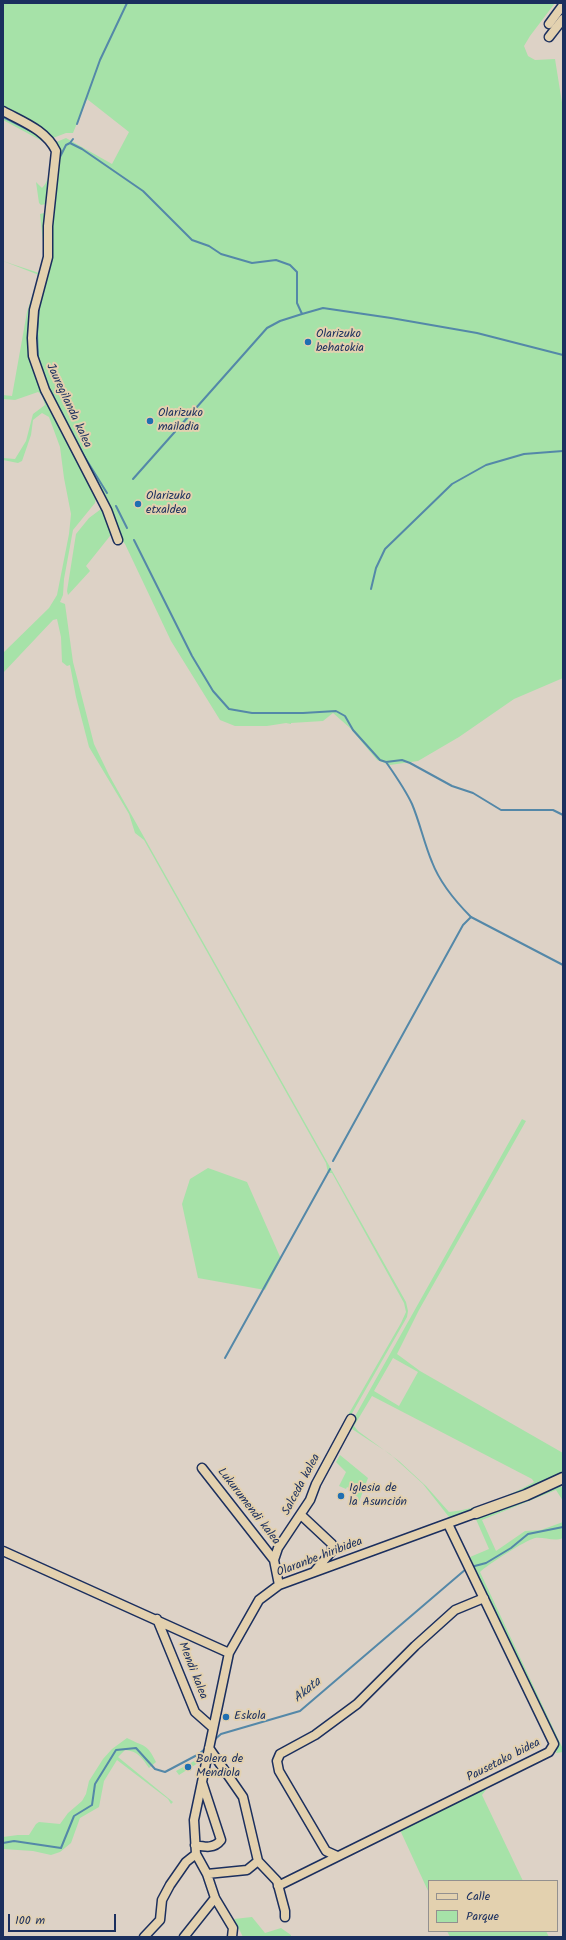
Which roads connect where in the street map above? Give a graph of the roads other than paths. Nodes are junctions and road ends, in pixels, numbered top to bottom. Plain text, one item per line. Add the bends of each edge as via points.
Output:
1 (563, 6) edge
2 (563, 19) edge
3 (548, 24) dead end
4 (548, 37) dead end
5 (3, 111) edge
6 (118, 540) dead end
7 (351, 1419) dead end
8 (202, 1468) dead end
9 (563, 1478) edge
10 (476, 1514) joint
11 (301, 1515) junction
12 (448, 1524) junction
13 (3, 1550) edge
14 (274, 1560) junction
15 (313, 1574) junction
16 (279, 1585) junction
17 (484, 1598) junction
18 (158, 1619) junction
19 (229, 1653) junction
20 (212, 1726) junction
21 (209, 1748) junction
22 (202, 1782) junction
23 (195, 1845) junction
24 (196, 1854) junction
25 (337, 1856) junction
26 (258, 1861) junction
27 (207, 1874) junction
28 (278, 1886) junction
29 (215, 1898) junction
30 (285, 1917) dead end
31 (144, 1937) edge
32 (184, 1937) edge
33 (232, 1937) edge

1 - 3 street
2 - 4 street
5 - 6 street, Jauregilanda kalea via 44,134 56,151 48,226 48,257 34,310 33,356 45,390 107,510
7 - 11 street, Salceda kalea
8 - 14 street, Lukurumendi kalea
9 - 10 street
10 - 12 street, Olaranbe hiribidea
11 - 14 street, Salceda kalea via 278,1548
11 - 15 street via 332,1544 332,1551
12 - 15 street, Olaranbe hiribidea
12 - 17 street, Pausetako bidea
13 - 18 street
14 - 16 street
15 - 16 street, Olaranbe hiribidea
16 - 19 street, Olaranbe hiribidea via 259,1600
17 - 25 street via 455,1610 414,1646 357,1704 315,1735 280,1754 279,1771 326,1851
17 - 25 street, Pausetako bidea via 554,1744 549,1752
18 - 19 street
18 - 20 street, Mendi kalea via 195,1712
19 - 20 street, Olaranbe hiribidea
20 - 21 street, Olaranbe hiribidea
21 - 22 street, Olaranbe hiribidea
21 - 26 street via 242,1798
22 - 23 street, Olaranbe hiribidea via 194,1820
22 - 23 street via 221,1840 207,1848
23 - 24 street, Olaranbe hiribidea
24 - 27 street
24 - 31 street via 186,1862 170,1885 162,1900 160,1920
25 - 28 street, Pausetako bidea
26 - 27 street via 247,1870
26 - 28 street via 277,1881
27 - 29 street
28 - 30 street via 286,1911
29 - 32 street
29 - 33 street via 233,1928

